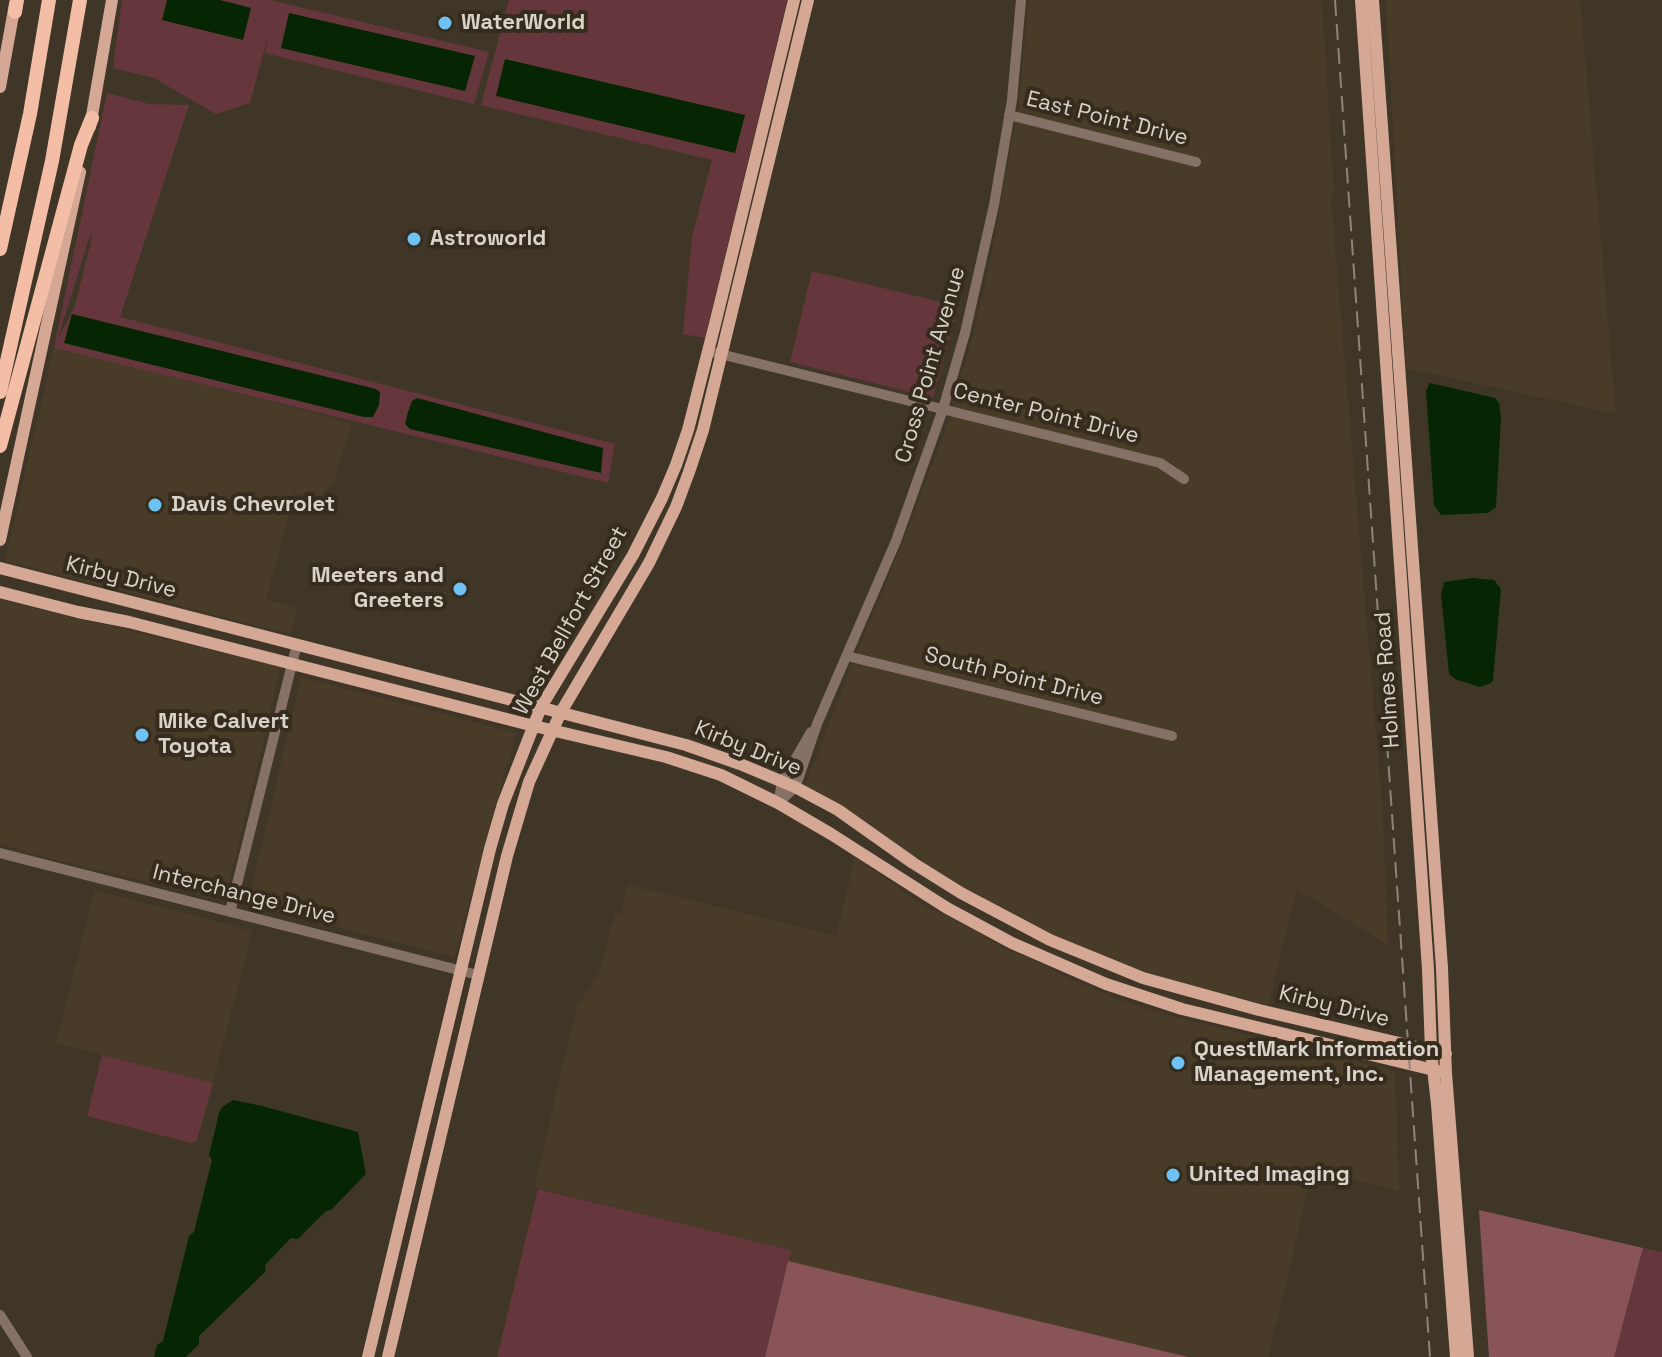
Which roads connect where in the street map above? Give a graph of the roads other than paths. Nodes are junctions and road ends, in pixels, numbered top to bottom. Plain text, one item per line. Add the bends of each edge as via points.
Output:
1 (49, 0) edge
2 (80, 0) edge
3 (112, 0) edge
4 (794, 0) edge
5 (808, 0) edge
6 (1021, 0) edge
7 (1361, 0) edge
8 (1373, 0) edge
9 (16, 4) edge
10 (0, 87) edge
11 (1375, 110) junction
12 (1009, 115) junction
13 (92, 118) junction
14 (1196, 162) dead end
15 (0, 249) edge
16 (715, 353) junction
17 (0, 392) edge
18 (943, 409) junction
19 (0, 446) edge
20 (1184, 479) dead end
21 (3, 524) edge
22 (0, 540) edge
23 (633, 555) junction
24 (649, 563) junction
25 (0, 568) edge
26 (0, 592) edge
27 (134, 601) junction
28 (129, 622) junction
29 (297, 644) junction
30 (847, 656) junction
31 (292, 664) junction
32 (578, 684) junction
33 (541, 707) junction
34 (561, 712) junction
35 (591, 720) junction
36 (534, 726) junction
37 (552, 730) junction
38 (1172, 736) dead end
39 (788, 785) junction
40 (778, 803) junction
41 (490, 849) junction
42 (0, 853) edge
43 (507, 856) junction
44 (913, 863) junction
45 (1428, 868) junction
46 (902, 880) junction
47 (230, 912) junction
48 (1021, 925) junction
49 (1012, 943) junction
50 (1113, 965) junction
51 (461, 970) junction
52 (478, 975) junction
53 (1106, 984) junction
54 (1259, 1010) junction
55 (1254, 1027) junction
56 (1431, 1051) junction
57 (1446, 1054) junction
58 (1440, 1072) junction
59 (430, 1098) junction
60 (448, 1102) junction
61 (405, 1204) junction
62 (423, 1208) junction
63 (379, 1313) junction
64 (0, 1315) edge
65 (397, 1318) junction
66 (27, 1357) edge
67 (368, 1357) edge
68 (388, 1357) edge
69 (1456, 1357) edge
70 (1468, 1357) edge

1 - 15 highway
2 - 17 highway via 52,161
3 - 13 main road
4 - 16 main road, West Bellfort Street
5 - 16 main road, West Bellfort Street
6 - 12 street, Cross Point Avenue
7 - 11 main road, Holmes Road
8 - 11 main road, Holmes Road
9 - 10 main road
11 - 45 main road, Holmes Road
12 - 14 street, East Point Drive
12 - 18 street, Cross Point Avenue via 986,248
13 - 19 highway
13 - 21 main road
16 - 18 street, Center Point Drive
16 - 23 main road, West Bellfort Street via 676,465
16 - 24 main road, West Bellfort Street via 703,430
18 - 20 street, Center Point Drive via 1160,463
18 - 30 street, Cross Point Avenue via 896,541
21 - 22 main road
23 - 24 main road
23 - 33 main road, West Bellfort Street
24 - 32 main road, West Bellfort Street
25 - 27 main road, Kirby Drive
26 - 28 main road, Kirby Drive
27 - 28 main road
27 - 29 main road, Kirby Drive
28 - 31 main road, Kirby Drive
29 - 31 street
29 - 33 main road, Kirby Drive
30 - 38 street, South Point Drive
30 - 39 street, Cross Point Avenue
31 - 36 main road, Kirby Drive
31 - 47 street
32 - 34 main road, West Bellfort Street
32 - 35 main road via 577,707
33 - 34 main road, Kirby Drive
33 - 36 main road, West Bellfort Street
34 - 35 main road, Kirby Drive
34 - 37 main road, West Bellfort Street
35 - 39 main road, Kirby Drive via 686,745
36 - 37 main road, Kirby Drive
36 - 41 main road, West Bellfort Street
37 - 40 main road, Kirby Drive via 666,757 721,775
37 - 43 main road, West Bellfort Street via 529,782
39 - 40 street, Cross Point Avenue
39 - 44 main road, Kirby Drive via 838,810
40 - 46 main road, Kirby Drive
41 - 43 main road
41 - 51 main road, West Bellfort Street
42 - 47 street, Interchange Drive
43 - 52 main road, West Bellfort Street
44 - 46 main road
44 - 48 main road, Kirby Drive
45 - 56 main road, Holmes Road
45 - 57 main road, Holmes Road
46 - 49 main road, Kirby Drive
47 - 51 street, Interchange Drive
48 - 49 main road
48 - 50 main road, Kirby Drive
49 - 53 main road, Kirby Drive
50 - 53 main road
50 - 54 main road, Kirby Drive
51 - 52 street, Interchange Drive
51 - 59 main road, West Bellfort Street
52 - 60 main road, West Bellfort Street
53 - 55 main road, Kirby Drive
54 - 55 main road
54 - 56 main road, Kirby Drive
55 - 58 main road, Kirby Drive
56 - 57 main road, Kirby Drive
56 - 58 main road, Holmes Road
57 - 58 main road, Holmes Road
58 - 69 main road, Holmes Road via 1437,1104
58 - 70 main road, Holmes Road
59 - 60 main road
59 - 61 main road, West Bellfort Street
60 - 62 main road, West Bellfort Street
61 - 62 main road
61 - 63 main road, West Bellfort Street
62 - 65 main road, West Bellfort Street
63 - 65 main road
63 - 67 main road, West Bellfort Street
64 - 66 street
65 - 68 main road, West Bellfort Street

